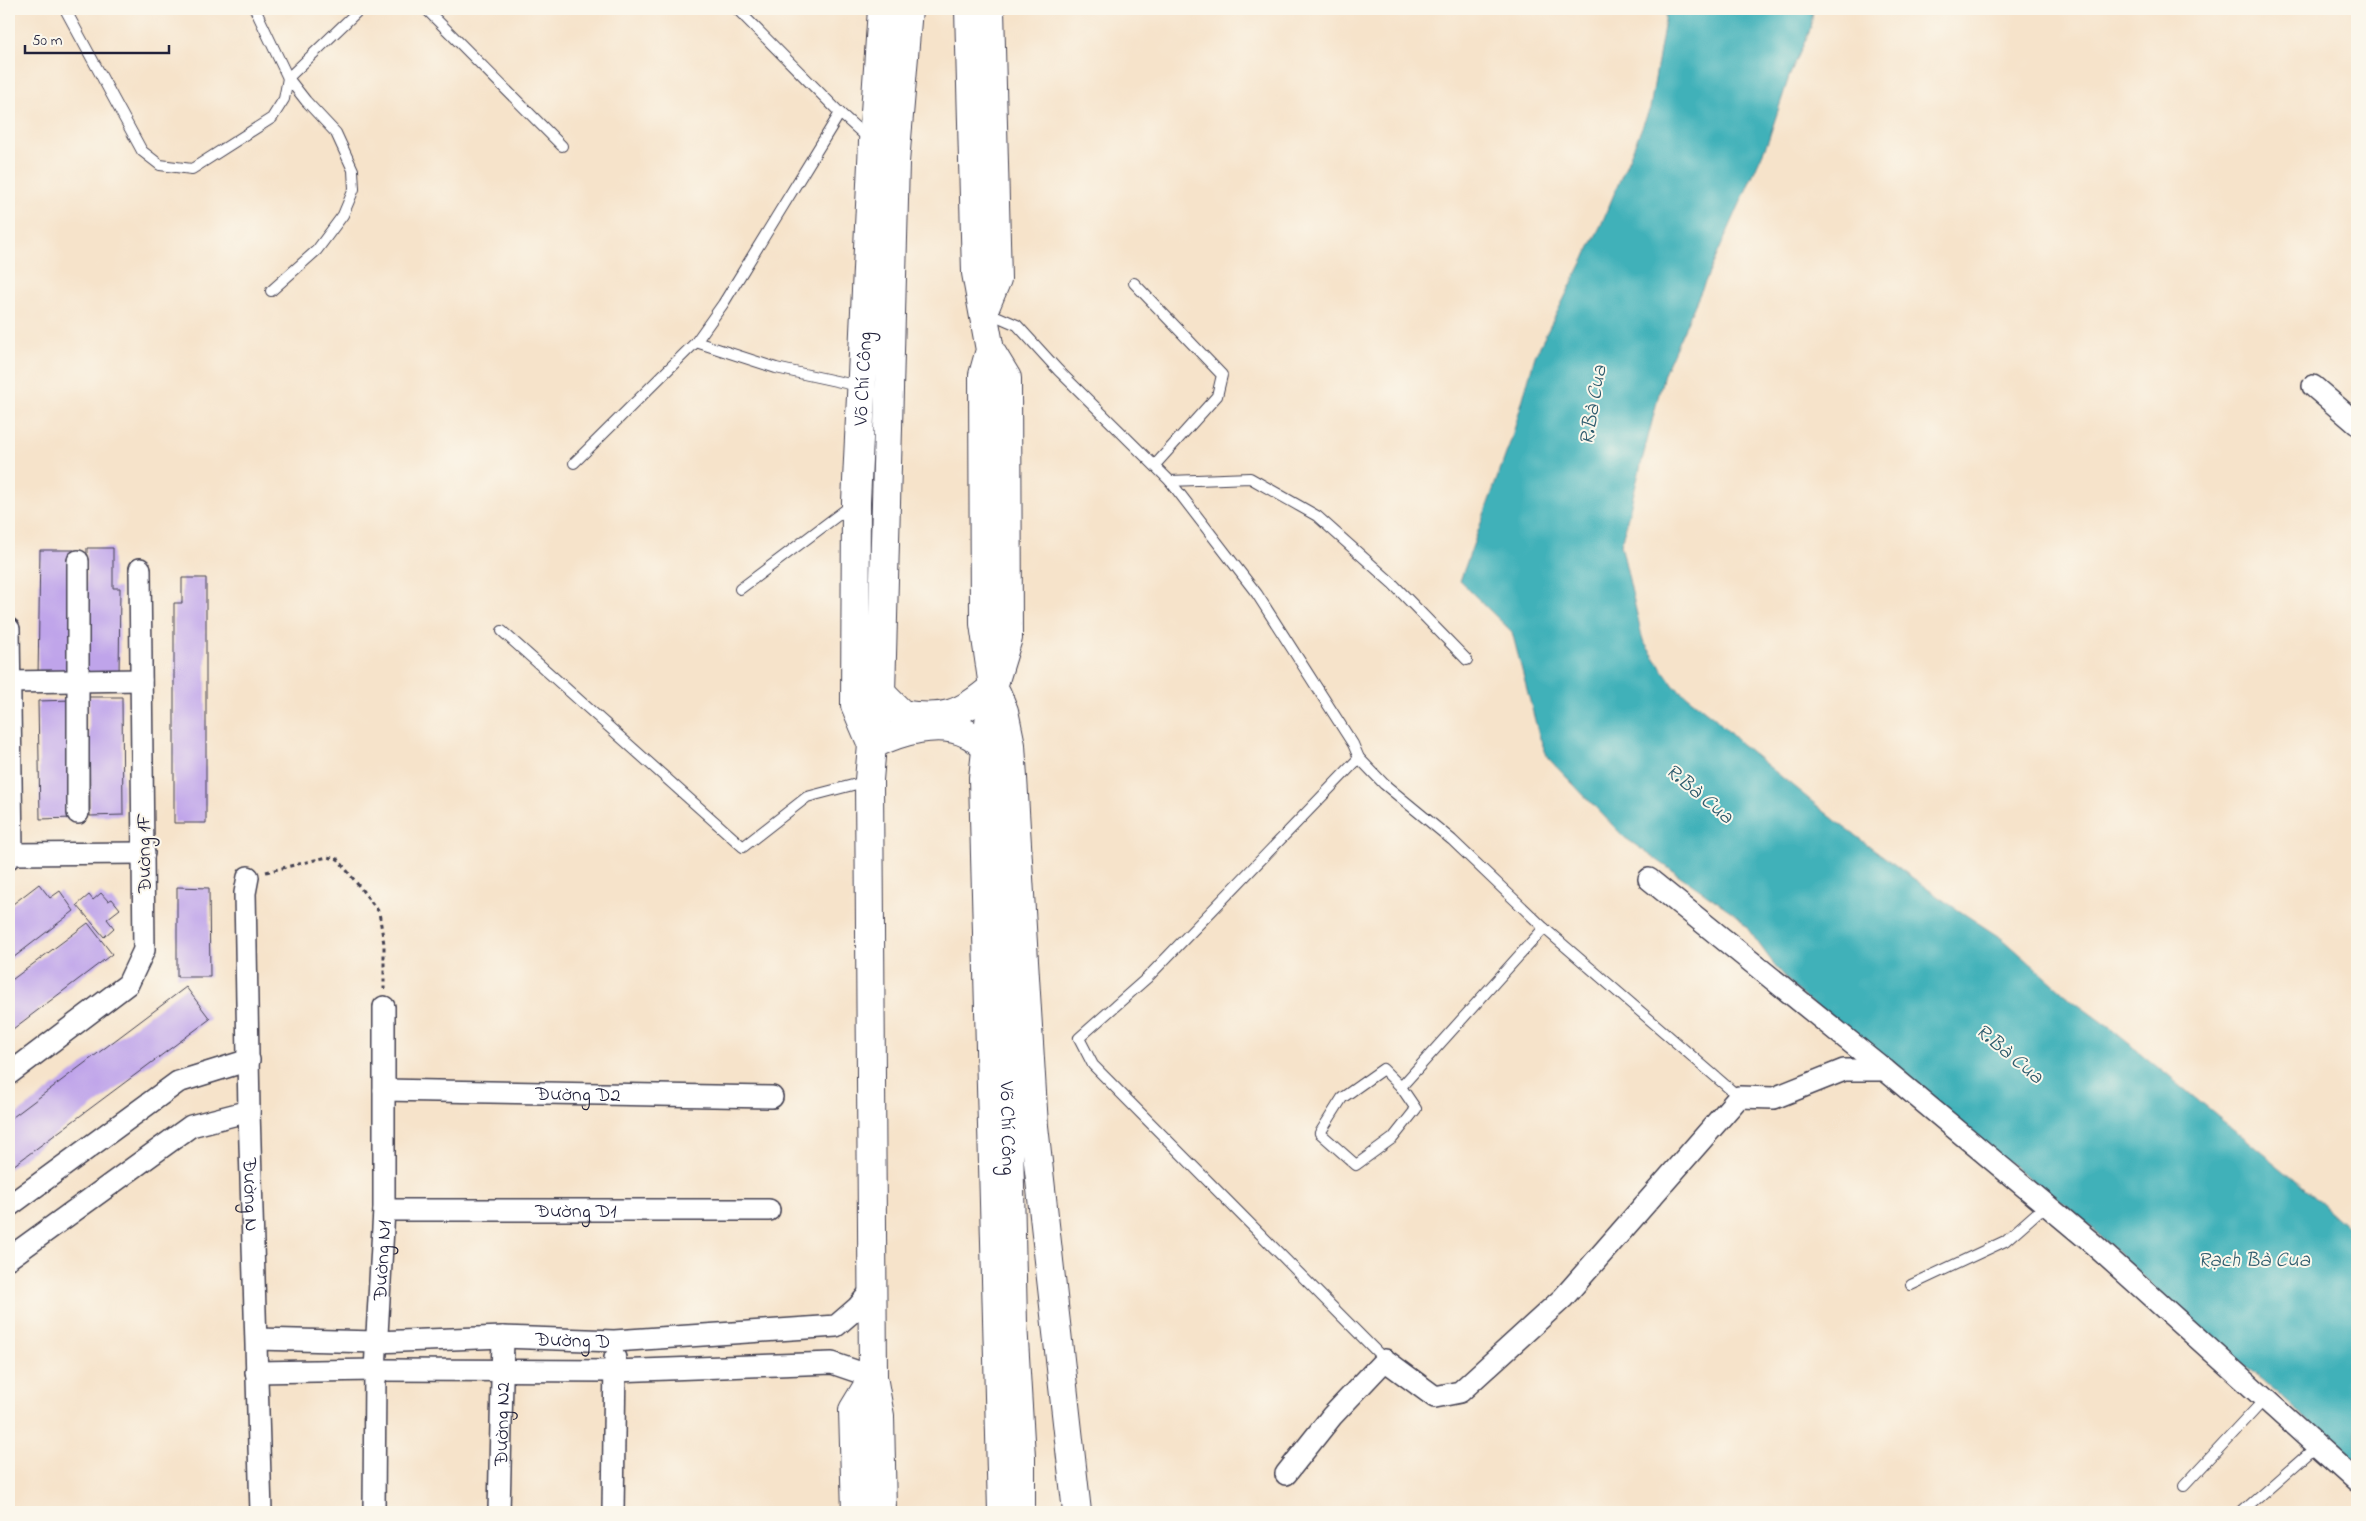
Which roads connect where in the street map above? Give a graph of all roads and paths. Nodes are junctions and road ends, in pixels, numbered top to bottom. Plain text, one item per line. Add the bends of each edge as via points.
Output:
1 (65, 9) edge
2 (254, 9) edge
3 (360, 9) edge
4 (426, 9) edge
5 (737, 9) edge
6 (882, 9) edge
7 (908, 9) edge
8 (969, 9) edge
9 (990, 9) edge
10 (288, 78) junction
11 (840, 113) junction
12 (873, 142) junction
13 (562, 146) dead end
14 (895, 162) junction
15 (1134, 283) dead end
16 (271, 290) dead end
17 (984, 310) junction
18 (696, 342) junction
19 (863, 386) junction
20 (2313, 386) dead end
21 (889, 392) junction
22 (2357, 424) edge
23 (574, 463) dead end
24 (1155, 465) junction
25 (1170, 481) junction
26 (856, 502) junction
27 (885, 502) junction
28 (78, 561) dead end
29 (140, 569) dead end
30 (740, 589) dead end
31 (9, 630) edge
32 (502, 631) dead end
33 (1467, 660) dead end
34 (141, 680) junction
35 (78, 681) junction
36 (9, 682) edge
37 (993, 687) junction
38 (881, 693) junction
39 (9, 695) edge
40 (872, 745) junction
41 (987, 748) junction
42 (1359, 758) junction
43 (869, 780) junction
44 (78, 813) dead end
45 (144, 853) junction
46 (11, 856) edge
47 (248, 877) joint
48 (1649, 879) dead end
49 (1544, 928) junction
50 (384, 1007) joint
51 (249, 1060) junction
52 (1885, 1070) junction
53 (9, 1074) edge
54 (1401, 1087) junction
55 (384, 1090) junction
56 (772, 1097) dead end
57 (1739, 1097) junction
58 (249, 1111) junction
59 (2046, 1205) junction
60 (9, 1206) edge
61 (384, 1210) junction
62 (769, 1210) dead end
63 (9, 1258) edge
64 (1911, 1285) dead end
65 (872, 1290) junction
66 (502, 1337) junction
67 (257, 1339) junction
68 (614, 1341) junction
69 (376, 1342) junction
70 (1385, 1360) junction
71 (375, 1370) junction
72 (502, 1371) junction
73 (615, 1371) junction
74 (256, 1372) junction
75 (874, 1377) junction
76 (2265, 1399) junction
77 (2316, 1446) junction
78 (1286, 1474) dead end
79 (2357, 1482) edge
80 (2184, 1486) dead end
81 (261, 1512) edge
82 (374, 1512) edge
83 (499, 1512) edge
84 (614, 1512) edge
85 (856, 1512) edge
86 (882, 1512) edge
87 (1002, 1512) edge
88 (1022, 1512) edge
89 (1077, 1512) edge
90 (2242, 1512) edge

1 - 10 lane via 142,151 160,165 192,169 272,118 284,99
2 - 10 lane
3 - 10 lane
4 - 13 lane
5 - 11 lane
6 - 12 main road, Võ Chí Công
7 - 14 main road, Võ Chí Công
8 - 17 main road, Võ Chí Công via 976,273
9 - 17 main road via 997,279
10 - 16 lane via 336,133 352,170 354,189 343,215 317,250
11 - 12 lane
11 - 18 lane via 723,304
12 - 14 lane
12 - 19 main road, Võ Chí Công
14 - 21 main road, Võ Chí Công
15 - 24 lane via 1222,375 1217,396
17 - 24 lane via 1017,325
17 - 37 main road, Võ Chí Công via 990,350 983,375 984,614
18 - 19 lane via 776,368
18 - 23 lane
19 - 21 main road
19 - 26 main road, Võ Chí Công
20 - 22 street
21 - 27 main road, Võ Chí Công
24 - 25 lane
25 - 33 lane via 1250,478 1317,516 1393,584
25 - 42 lane via 1257,594
26 - 27 main road
26 - 30 lane
26 - 40 main road, Võ Chí Công via 855,705
27 - 38 main road, Võ Chí Công
28 - 35 street
29 - 34 street, Đường 1F
31 - 36 street
32 - 43 lane via 743,847 807,797
34 - 35 street
34 - 45 street, Đường 1F
35 - 36 street
35 - 44 street
36 - 39 street
37 - 38 main road via 957,713 938,716 902,714
37 - 41 main road, Võ Chí Công
37 - 89 main road via 1004,711 1011,745 1034,1126
38 - 40 main road, Võ Chí Công
39 - 46 street
40 - 41 main road via 894,734 936,729 968,734
40 - 43 main road, Võ Chí Công
41 - 87 main road, Võ Chí Công via 983,778
41 - 88 main road, Võ Chí Công via 996,761 1001,783 1013,1323
42 - 49 lane via 1384,784 1452,840
42 - 70 lane via 1147,978 1079,1038 1093,1065
43 - 65 main road, Võ Chí Công
45 - 46 street
45 - 53 street, Đường 1F via 144,950 128,984
47 - 50 path via 327,857 338,859 379,912 384,944
47 - 51 street, Đường N via 245,893
48 - 52 street
49 - 54 lane
49 - 57 lane
50 - 55 street, Đường N1
51 - 58 street, Đường N
51 - 60 street via 178,1082
52 - 57 street via 1844,1070 1774,1098
52 - 59 street
54 - 54 lane via 1416,1109 1393,1138 1356,1165 1320,1133 1342,1098 1383,1068
55 - 56 street, Đường D2
55 - 61 street, Đường N1
57 - 70 street via 1563,1298 1460,1392 1435,1397
58 - 63 street via 191,1126
58 - 67 street, Đường N
59 - 64 lane via 2004,1241
59 - 76 street
61 - 62 street, Đường D1
61 - 69 street, Đường N1
65 - 68 street, Đường D via 836,1326
65 - 75 main road, Võ Chí Công
66 - 68 street, Đường D
66 - 69 street, Đường D
66 - 72 street, Đường N2
67 - 69 street, Đường D
67 - 74 street, Đường N
68 - 73 street
69 - 71 street, Đường N1
70 - 78 street via 1332,1416
71 - 72 street, Đường D
71 - 74 street, Đường D
71 - 82 street, Đường N1
72 - 73 street, Đường D
72 - 83 street, Đường N2
73 - 75 street, Đường D via 832,1363
73 - 84 street
74 - 81 street, Đường N
75 - 85 main road via 853,1410
75 - 86 main road, Võ Chí Công via 880,1416
76 - 77 street
76 - 80 lane
77 - 79 street
77 - 90 lane

